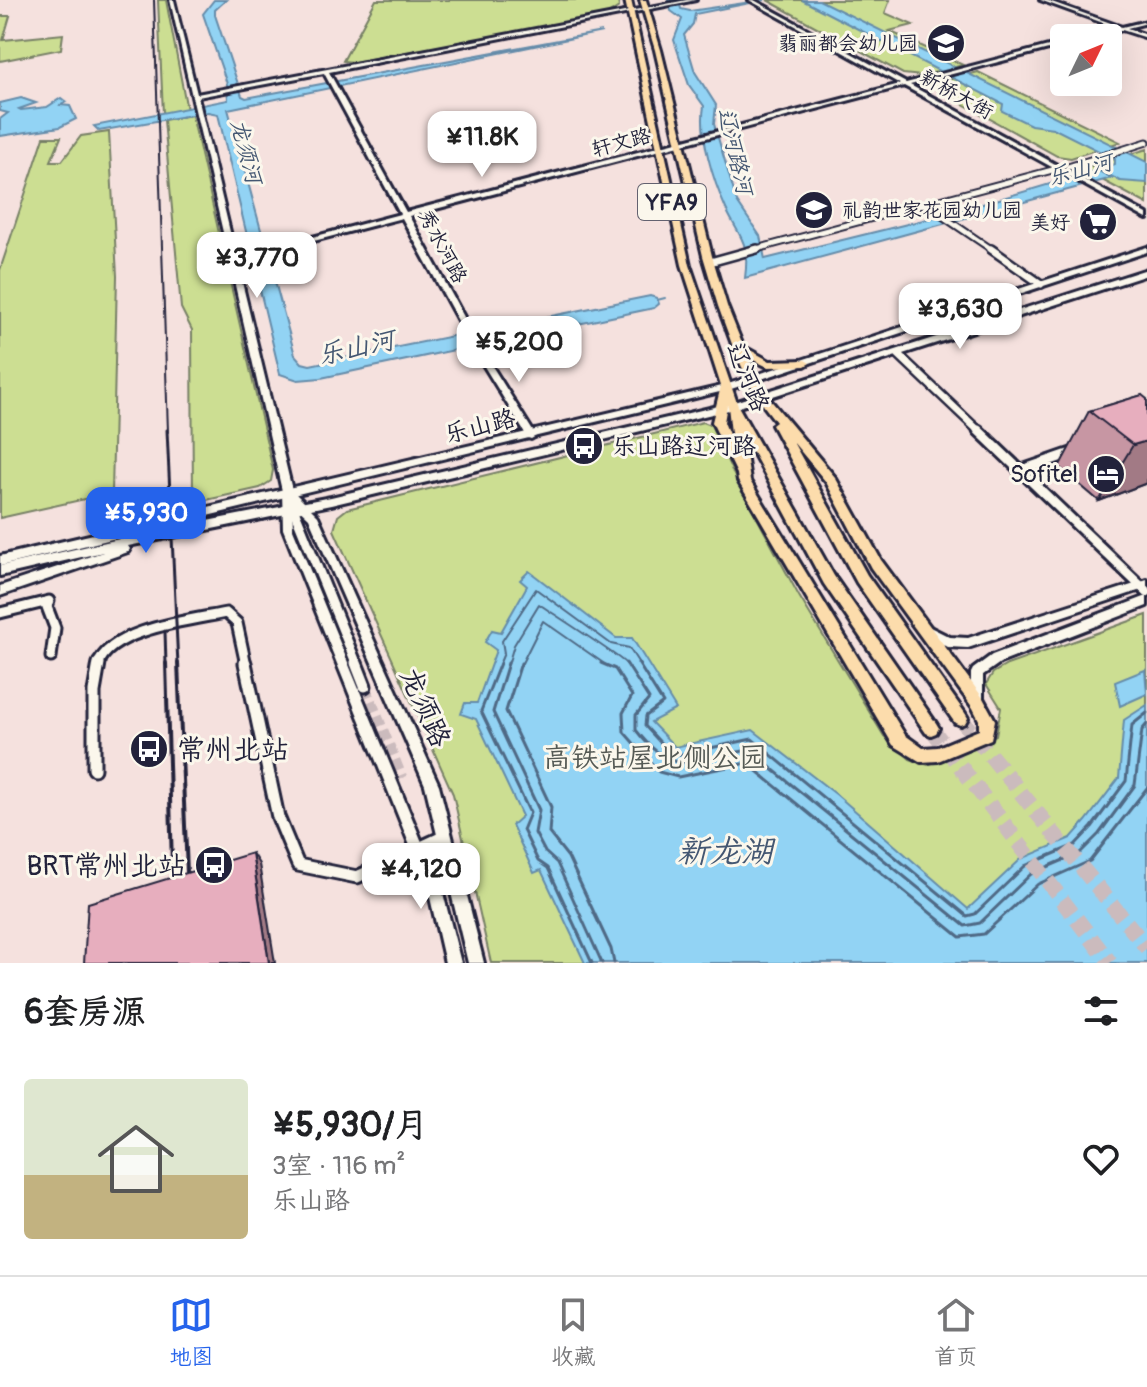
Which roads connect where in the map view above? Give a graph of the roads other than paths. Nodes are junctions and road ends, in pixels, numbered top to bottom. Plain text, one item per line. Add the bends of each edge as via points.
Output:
1 (172, 0) edge
2 (628, 0) edge
3 (694, 0) edge
4 (706, 0) edge
5 (1042, 0) edge
6 (1051, 0) edge
7 (756, 1) edge
8 (682, 3) junction
9 (646, 7) edge
10 (631, 12) junction
11 (1147, 22) edge
12 (1124, 27) junction
13 (1147, 35) edge
14 (1050, 47) edge
15 (326, 71) junction
16 (910, 83) junction
17 (195, 96) junction
18 (1147, 142) edge
19 (678, 143) junction
20 (660, 148) junction
21 (1068, 167) junction
22 (1060, 168) junction
23 (1083, 178) junction
24 (1102, 188) junction
25 (926, 205) junction
26 (1147, 209) edge
27 (406, 215) junction
28 (1147, 217) edge
29 (1147, 249) edge
30 (232, 260) junction
31 (710, 262) junction
32 (1147, 272) edge
33 (1041, 284) junction
34 (740, 348) junction
35 (899, 355) junction
36 (805, 363) junction
37 (755, 379) junction
38 (725, 388) junction
39 (762, 397) junction
40 (727, 408) junction
41 (531, 436) junction
42 (1090, 446) edge
43 (1019, 471) junction
44 (287, 491) junction
45 (294, 508) junction
46 (206, 525) junction
47 (0, 561) edge
48 (0, 571) edge
49 (1145, 587) edge
50 (0, 591) edge
51 (1147, 601) edge
52 (0, 615) edge
53 (919, 626) junction
54 (51, 657) dead end
55 (365, 686) tunnel mouth
56 (978, 703) junction
57 (960, 718) tunnel mouth
58 (931, 728) tunnel mouth
59 (94, 769) dead end
60 (445, 836) junction
61 (419, 849) junction
62 (453, 963) edge
63 (476, 963) edge

1 - 17 street
2 - 10 main road, 辽河路 / YFA9
3 - 8 street
4 - 8 street
5 - 12 street
6 - 12 street
7 - 16 street, 新桥大街
8 - 9 street
9 - 10 street
9 - 19 main road, 辽河路 / YFA9
10 - 15 street
10 - 20 main road, 辽河路 / YFA9
11 - 12 street
12 - 13 street
14 - 16 street
15 - 17 street
15 - 27 street, 秀水河路
16 - 19 street, 轩文路
16 - 21 street, 新桥大街
16 - 22 street, 新桥大街
17 - 30 street
18 - 21 street
19 - 20 street, 轩文路
19 - 31 main road, 辽河路 / YFA9
20 - 27 street, 轩文路
20 - 38 main road, 辽河路 / YFA9 via 686,265
21 - 23 street, 新桥大街
22 - 23 street, 新桥大街
22 - 25 street
23 - 24 street, 新桥大街
24 - 26 street, 新桥大街
24 - 28 street, 新桥大街
25 - 31 street
25 - 33 street
27 - 30 street, 轩文路
27 - 41 street, 秀水河路
29 - 33 main road, 乐山路
30 - 44 street
31 - 34 main road, 辽河路 / YFA9
32 - 35 main road, 乐山路
33 - 36 main road, 乐山路
34 - 36 main road via 768,364
34 - 37 main road, 辽河路 / YFA9
35 - 39 main road, 乐山路
35 - 43 street
36 - 37 main road, 乐山路
37 - 38 main road, 乐山路
37 - 39 main road, 辽河路 / YFA9
38 - 40 main road
38 - 41 main road, 乐山路
39 - 40 main road, 乐山路
39 - 53 main road via 831,480 876,564
39 - 57 main road, 辽河路 / YFA9 via 862,579
40 - 45 main road, 乐山路
40 - 56 main road via 744,481 899,740 921,755 938,754 986,734 987,720
40 - 58 main road, 辽河路 via 829,580
41 - 44 main road, 乐山路
42 - 43 street
43 - 49 street
44 - 45 street
44 - 45 street, 龙须路
44 - 47 main road, 乐山路
45 - 46 main road, 乐山路
45 - 55 street
45 - 60 street, 龙须路 via 432,785
45 - 61 street via 290,534
46 - 48 main road, 乐山路
46 - 50 main road
49 - 53 street via 968,643 948,642
51 - 56 street via 986,664 977,673
52 - 54 street via 49,601 55,628
53 - 56 main road
59 - 61 street via 97,671 108,646 213,616 233,616 278,817 298,865 357,877
60 - 61 street
60 - 63 street, 龙须路
61 - 62 street

